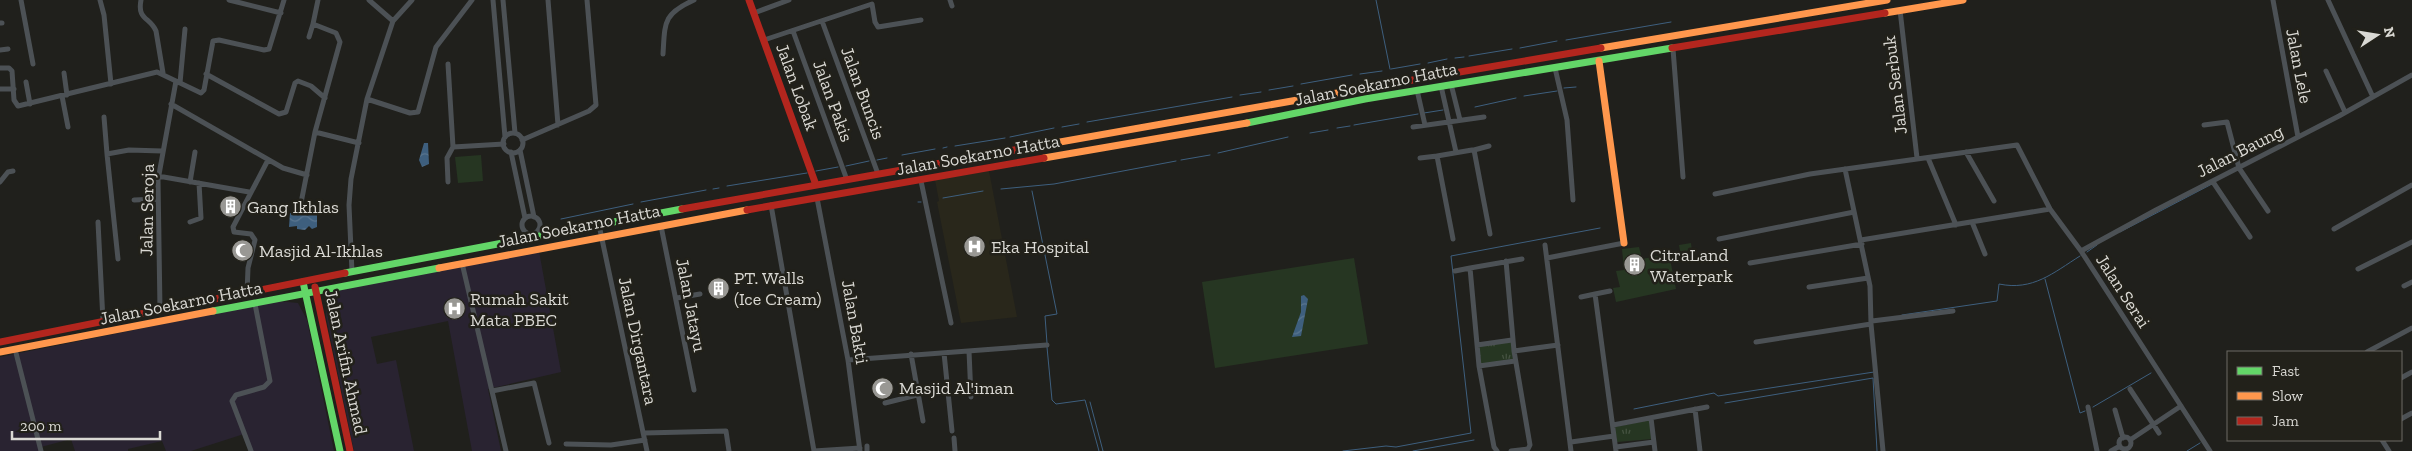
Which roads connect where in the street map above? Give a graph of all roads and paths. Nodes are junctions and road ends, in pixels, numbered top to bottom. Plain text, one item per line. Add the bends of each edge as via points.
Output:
1 (21, 0) edge
2 (100, 0) edge
3 (141, 0) edge
4 (229, 0) edge
5 (284, 0) edge
6 (318, 0) edge
7 (369, 0) edge
8 (412, 0) edge
9 (472, 0) edge
10 (493, 0) edge
11 (502, 0) edge
12 (548, 0) edge
13 (587, 0) edge
14 (694, 0) edge
15 (749, 0) edge
16 (789, 0) edge
17 (1887, 0) edge
18 (1963, 0) edge
19 (2273, 0) edge
20 (2328, 0) edge
21 (871, 2) edge
22 (1900, 10) junction
23 (281, 13) junction
24 (754, 13) junction
25 (921, 20) dead end
26 (393, 21) junction
27 (822, 21) junction
28 (1759, 22) junction
29 (313, 24) junction
30 (185, 29) dead end
31 (793, 31) junction
32 (1761, 33) junction
33 (309, 37) dead end
34 (764, 40) junction
35 (8, 49) dead end
36 (1673, 49) junction
37 (0, 50) edge
38 (663, 54) dead end
39 (1599, 61) junction
40 (33, 64) dead end
41 (448, 64) dead end
42 (0, 68) edge
43 (1555, 68) junction
44 (2326, 71) dead end
45 (64, 72) dead end
46 (162, 73) junction
47 (206, 74) junction
48 (2412, 75) edge
49 (26, 82) dead end
50 (178, 82) junction
51 (112, 84) junction
52 (1451, 84) junction
53 (1441, 86) junction
54 (0, 89) edge
55 (14, 89) junction
56 (1416, 90) junction
57 (65, 95) junction
58 (2373, 97) junction
59 (325, 98) junction
60 (367, 99) junction
61 (30, 104) junction
62 (171, 104) junction
63 (2345, 112) junction
64 (104, 117) dead end
65 (1484, 117) dead end
66 (1460, 120) junction
67 (1447, 122) junction
68 (558, 124) junction
69 (2204, 124) dead end
70 (1425, 125) junction
71 (1413, 126) dead end
72 (68, 127) dead end
73 (315, 132) junction
74 (515, 133) junction
75 (506, 137) junction
76 (1091, 137) junction
77 (2298, 137) junction
78 (522, 140) junction
79 (359, 143) junction
80 (504, 144) junction
81 (1489, 146) dead end
82 (453, 147) junction
83 (1093, 149) junction
84 (520, 150) junction
85 (1474, 150) junction
86 (162, 151) junction
87 (196, 152) dead end
88 (512, 152) junction
89 (1456, 152) junction
90 (1966, 152) junction
91 (107, 154) junction
92 (1437, 156) junction
93 (1420, 158) dead end
94 (1917, 158) junction
95 (1928, 158) junction
96 (268, 160) junction
97 (2239, 168) junction
98 (1846, 169) junction
99 (13, 171) dead end
100 (878, 174) junction
101 (158, 176) junction
102 (307, 176) junction
103 (1683, 177) dead end
104 (847, 180) junction
105 (921, 181) junction
106 (0, 182) edge
107 (190, 182) junction
108 (448, 182) dead end
109 (2212, 182) junction
110 (199, 183) junction
111 (816, 185) junction
112 (2412, 185) edge
113 (249, 192) junction
114 (1715, 194) dead end
115 (817, 198) junction
116 (158, 199) junction
117 (134, 200) dead end
118 (1573, 200) dead end
119 (1994, 201) dead end
120 (771, 205) junction
121 (300, 208) dead end
122 (2050, 210) junction
123 (1854, 212) junction
124 (2268, 212) dead end
125 (534, 217) junction
126 (525, 218) junction
127 (98, 222) dead end
128 (190, 222) dead end
129 (539, 222) junction
130 (1972, 222) junction
131 (522, 225) junction
132 (599, 225) junction
133 (1956, 225) junction
134 (661, 226) junction
135 (2334, 230) dead end
136 (550, 234) junction
137 (1490, 234) dead end
138 (602, 237) junction
139 (2250, 237) dead end
140 (1453, 239) dead end
141 (518, 240) junction
142 (1719, 240) dead end
143 (1861, 242) junction
144 (2412, 242) edge
145 (1624, 243) joint
146 (1544, 245) dead end
147 (2081, 252) junction
148 (1985, 254) dead end
149 (1546, 258) junction
150 (118, 259) dead end
151 (1522, 259) dead end
152 (1506, 262) junction
153 (1750, 263) dead end
154 (462, 264) junction
155 (1470, 268) junction
156 (2358, 269) dead end
157 (1455, 271) dead end
158 (352, 272) junction
159 (331, 276) junction
160 (1868, 278) junction
161 (314, 280) junction
162 (303, 282) junction
163 (2412, 282) edge
164 (2404, 286) dead end
165 (1809, 287) dead end
166 (332, 288) junction
167 (316, 291) junction
168 (1610, 291) dead end
169 (247, 292) junction
170 (306, 294) junction
171 (700, 294) dead end
172 (1595, 294) junction
173 (1581, 297) dead end
174 (677, 298) junction
175 (255, 304) junction
176 (160, 310) junction
177 (1953, 311) dead end
178 (103, 321) junction
179 (1871, 322) junction
180 (951, 323) dead end
181 (2412, 328) edge
182 (1512, 340) junction
183 (0, 342) edge
184 (1756, 342) dead end
185 (1047, 345) dead end
186 (1476, 345) junction
187 (1558, 345) junction
188 (15, 349) junction
189 (968, 351) junction
190 (1514, 351) junction
191 (2370, 351) edge
192 (0, 352) edge
193 (944, 353) junction
194 (911, 354) junction
195 (848, 360) junction
196 (1515, 361) junction
197 (1479, 366) junction
198 (2130, 389) dead end
199 (694, 390) dead end
200 (492, 391) junction
201 (917, 395) junction
202 (971, 397) dead end
203 (885, 403) dead end
204 (2181, 406) junction
205 (1707, 407) dead end
206 (2088, 407) dead end
207 (1695, 409) junction
208 (2115, 410) dead end
209 (1651, 418) junction
210 (923, 421) dead end
211 (2154, 424) junction
212 (1613, 425) junction
213 (952, 431) dead end
214 (644, 433) junction
215 (2159, 433) dead end
216 (1614, 436) junction
217 (954, 438) dead end
218 (2123, 438) junction
219 (645, 440) junction
220 (2130, 440) junction
221 (1571, 442) junction
222 (1654, 442) junction
223 (549, 443) dead end
224 (566, 444) dead end
225 (2120, 446) junction
226 (1616, 449) edge
227 (860, 450) edge
228 (41, 451) edge
229 (250, 451) edge
230 (340, 451) edge
231 (350, 451) edge
232 (506, 451) edge
233 (647, 451) edge
234 (729, 451) edge
235 (814, 451) edge
236 (955, 451) edge
237 (1497, 451) edge
238 (1511, 451) edge
239 (1572, 451) edge
240 (1656, 451) edge
241 (1700, 451) edge
242 (1883, 451) edge
243 (2097, 451) edge
244 (2111, 451) edge
245 (2209, 451) edge

1 - 40 street
2 - 51 street
3 - 46 street via 140,10 154,27
4 - 23 street
5 - 23 street
6 - 29 street
7 - 26 street
8 - 26 street
9 - 60 street via 436,47 418,112 410,113
10 - 75 street
11 - 74 street
12 - 68 street
13 - 68 street via 596,105
14 - 38 street via 675,9 669,16
15 - 24 main road, Jalan Lobak
16 - 24 street
17 - 28 main road, Jalan Soekarno Hatta
18 - 22 main road, Jalan Soekarno Hatta
19 - 77 street, Jalan Lele
20 - 58 street
21 - 25 street via 878,26
21 - 27 street
22 - 32 main road, Jalan Soekarno Hatta
22 - 94 street, Jalan Serbuk
23 - 47 street via 270,50 213,41
24 - 34 main road, Jalan Lobak
26 - 60 street
27 - 31 street
27 - 100 street, Jalan Buncis
28 - 32 main road
28 - 76 main road, Jalan Soekarno Hatta
29 - 33 street
29 - 59 street via 336,33 340,42
30 - 50 street, Jalan Seroja
31 - 34 street
31 - 104 street, Jalan Pakis
32 - 36 main road, Jalan Soekarno Hatta
34 - 111 main road, Jalan Lobak
35 - 37 street
36 - 39 main road, Jalan Soekarno Hatta
36 - 103 street
39 - 43 main road, Jalan Soekarno Hatta
39 - 145 main road
41 - 82 street
42 - 55 street via 11,69
43 - 52 main road, Jalan Soekarno Hatta
43 - 118 street via 1567,120
44 - 63 street
45 - 57 street
46 - 50 street
46 - 51 street via 153,72
47 - 50 street via 202,93
47 - 59 street via 279,114 286,112 298,81 311,86
48 - 58 street, Jalan Baung
49 - 61 street
50 - 62 street, Jalan Seroja
51 - 57 street
52 - 53 main road, Jalan Soekarno Hatta
52 - 66 street
53 - 56 main road, Jalan Soekarno Hatta
53 - 67 street
54 - 55 street
55 - 61 street via 16,105
56 - 70 street
56 - 83 main road, Jalan Soekarno Hatta via 1294,115
57 - 61 street
57 - 72 street
58 - 63 street, Jalan Baung
59 - 73 street
60 - 79 street
62 - 86 street, Jalan Seroja
62 - 96 street
63 - 77 street, Jalan Baung
64 - 91 street
65 - 66 street
66 - 67 street
67 - 70 street
67 - 89 street
68 - 78 street
69 - 97 street via 2226,122
70 - 71 street
73 - 79 street
73 - 102 street
74 - 75 street
74 - 78 street
75 - 80 street
76 - 83 main road
76 - 100 main road, Jalan Soekarno Hatta
77 - 97 street, Jalan Baung
78 - 84 street
79 - 158 street via 349,205
80 - 82 street
80 - 88 street via 506,150
81 - 85 street
82 - 108 street via 447,158
83 - 105 main road, Jalan Soekarno Hatta
84 - 88 street
84 - 125 street
85 - 89 street
85 - 137 street
86 - 91 street via 129,150
86 - 101 street, Jalan Seroja
87 - 107 street
88 - 126 street
89 - 92 street
90 - 95 street
90 - 119 street
90 - 122 street, Jalan Serai via 2016,145
91 - 150 street
92 - 93 street
92 - 140 street
94 - 95 street
94 - 98 street
95 - 133 street
96 - 102 street
96 - 113 street
97 - 109 street, Jalan Baung
97 - 124 street
98 - 114 street
98 - 123 street
99 - 106 street
100 - 104 main road, Jalan Soekarno Hatta
101 - 107 street
101 - 116 street, Jalan Seroja
102 - 121 street
104 - 111 main road, Jalan Soekarno Hatta
105 - 115 main road, Jalan Soekarno Hatta
105 - 180 street
107 - 110 street
109 - 139 street
109 - 147 street, Jalan Baung
110 - 113 street
110 - 128 street via 201,218
111 - 132 main road, Jalan Soekarno Hatta
112 - 135 street
113 - 169 street via 232,229 236,233 251,234 255,240
115 - 120 main road, Jalan Soekarno Hatta
115 - 195 street, Jalan Bakti
116 - 117 street
116 - 176 street, Jalan Seroja
120 - 134 main road, Jalan Soekarno Hatta
120 - 235 street
122 - 130 street
122 - 147 street, Jalan Serai
123 - 142 street
123 - 143 street
125 - 126 street
125 - 129 street
126 - 131 street
127 - 178 street
129 - 131 street via 538,230 531,234 523,231
129 - 136 street
130 - 133 street
130 - 148 street
131 - 141 street
132 - 136 main road, Jalan Soekarno Hatta
132 - 138 street, Jalan Dirgantara
133 - 143 street
134 - 138 main road, Jalan Soekarno Hatta
134 - 174 street, Jalan Jatayu
136 - 141 main road, Jalan Soekarno Hatta
138 - 154 main road, Jalan Soekarno Hatta
138 - 214 street, Jalan Dirgantara
141 - 158 main road, Jalan Soekarno Hatta
143 - 153 street
143 - 160 street
144 - 156 street
145 - 149 street
146 - 149 street
147 - 204 street, Jalan Serai
149 - 187 street
151 - 152 street
152 - 155 street
152 - 182 street
154 - 166 main road, Jalan Soekarno Hatta
154 - 200 street
155 - 157 street
155 - 186 street
158 - 159 main road, Jalan Soekarno Hatta
159 - 161 main road, Jalan Soekarno Hatta
159 - 166 main road
160 - 165 street
160 - 179 street
161 - 162 main road, Jalan Soekarno Hatta
161 - 167 main road, Jalan Arifin Ahmad
162 - 169 main road, Jalan Soekarno Hatta
162 - 170 main road, Jalan Arifin Ahmad
163 - 164 street
166 - 167 main road, Jalan Soekarno Hatta
167 - 170 main road, Jalan Soekarno Hatta
167 - 231 main road, Jalan Arifin Ahmad
168 - 172 street
169 - 176 main road, Jalan Soekarno Hatta
170 - 175 main road, Jalan Soekarno Hatta
170 - 230 main road, Jalan Arifin Ahmad
171 - 174 street
172 - 173 street
172 - 212 street
174 - 199 street, Jalan Jatayu
175 - 188 main road, Jalan Soekarno Hatta
175 - 229 street via 270,381 264,387 236,395 232,401
176 - 178 main road, Jalan Soekarno Hatta
177 - 179 street
178 - 183 main road, Jalan Soekarno Hatta
179 - 184 street
179 - 242 street
181 - 191 street
182 - 186 street
182 - 190 street
185 - 189 street
186 - 197 street
187 - 190 street
187 - 221 street
188 - 192 main road, Jalan Soekarno Hatta
188 - 228 street
189 - 193 street
189 - 202 street
190 - 196 street
193 - 194 street
193 - 213 street
194 - 195 street
194 - 201 street
195 - 227 street, Jalan Bakti
196 - 197 street
196 - 238 street via 1530,444 1528,449
197 - 237 street
198 - 211 street
200 - 223 street via 534,383
200 - 232 street
201 - 203 street
201 - 210 street
204 - 211 street
204 - 245 street, Jalan Serai
205 - 207 street
206 - 243 street
207 - 209 street
207 - 241 street
208 - 218 street
209 - 212 street
209 - 222 street
211 - 215 street
211 - 220 street
212 - 216 street
214 - 219 street, Jalan Dirgantara
214 - 234 street via 726,431
216 - 221 street
216 - 226 street
217 - 236 street
218 - 220 street
218 - 225 street
219 - 224 street via 612,445
219 - 233 street, Jalan Dirgantara
220 - 225 street via 2128,448
221 - 239 street
222 - 226 street
222 - 240 street
225 - 244 street
227 - 235 street

